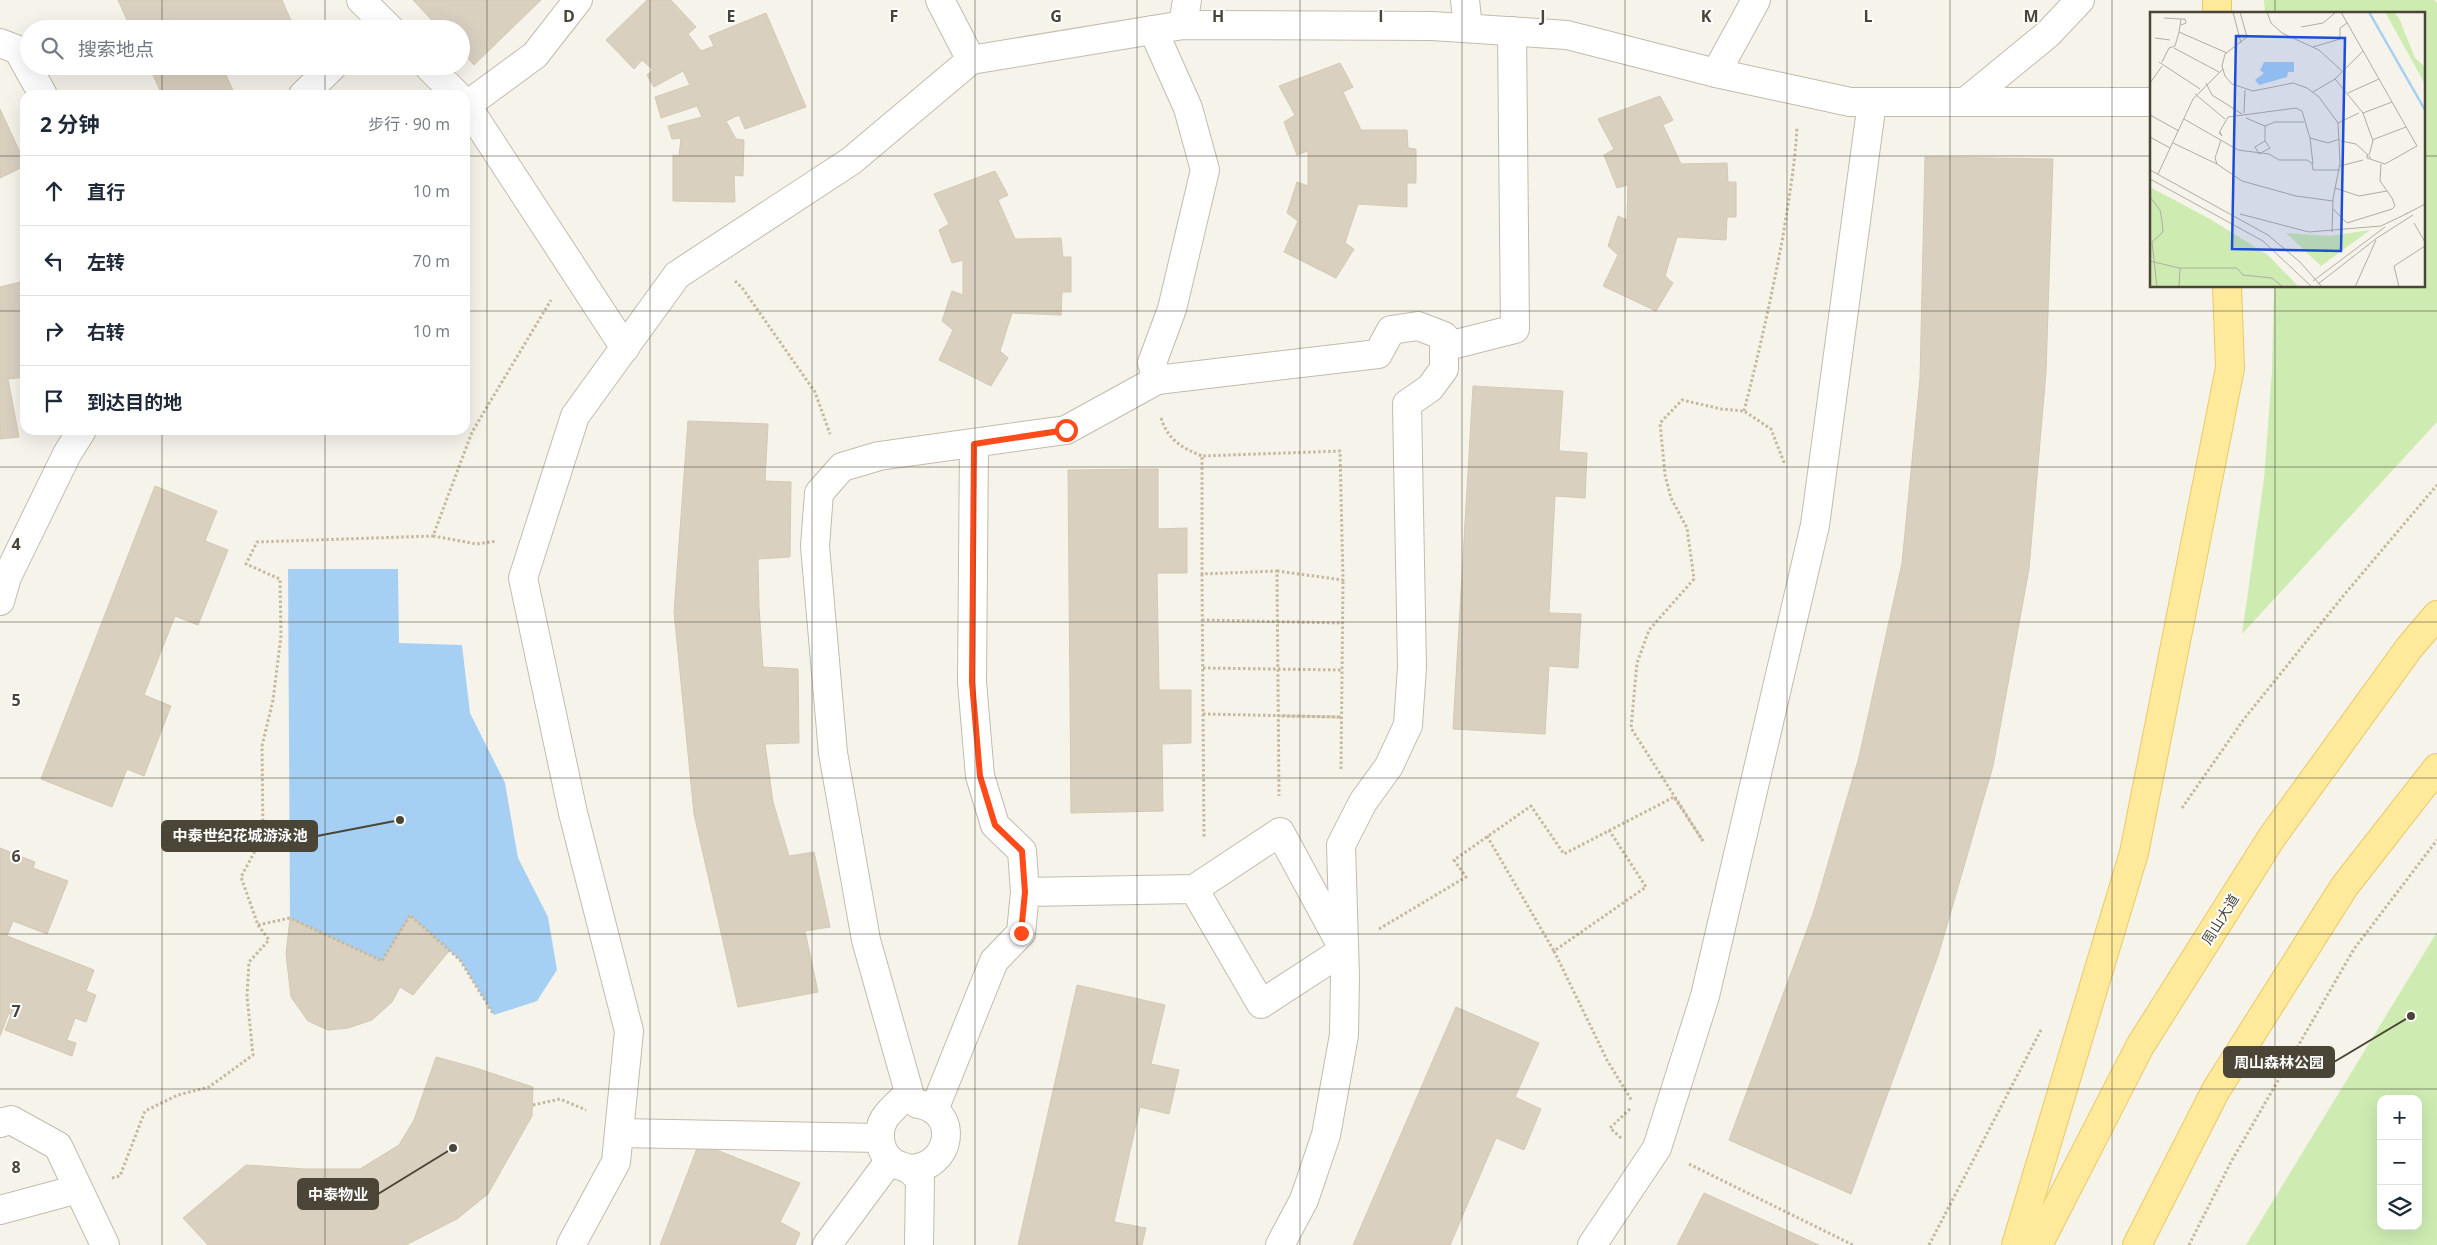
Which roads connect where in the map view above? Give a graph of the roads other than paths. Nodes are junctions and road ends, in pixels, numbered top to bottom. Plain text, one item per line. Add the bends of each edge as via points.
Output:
1 (361, 0) edge
2 (578, 0) edge
3 (940, 0) edge
4 (1465, 0) edge
5 (1756, 0) edge
6 (2080, 0) edge
7 (1185, 13) edge
8 (376, 20) edge
9 (1468, 28) junction
10 (1153, 30) junction
11 (1512, 31) junction
12 (0, 43) edge
13 (20, 54) edge
14 (971, 60) junction
15 (1716, 74) junction
16 (32, 75) edge
17 (324, 75) edge
18 (437, 75) edge
19 (40, 90) edge
20 (308, 90) edge
21 (452, 90) edge
22 (470, 96) edge
23 (1872, 102) junction
24 (1965, 102) junction
25 (2150, 102) edge
26 (470, 112) edge
27 (2227, 288) edge
28 (1444, 347) junction
29 (625, 348) junction
30 (1158, 380) junction
31 (79, 435) edge
32 (974, 444) junction
33 (0, 600) edge
34 (2437, 615) edge
35 (2437, 768) edge
36 (1199, 885) junction
37 (1025, 892) junction
38 (1344, 950) junction
39 (916, 1103) junction
40 (0, 1123) edge
41 (619, 1133) junction
42 (905, 1163) junction
43 (78, 1189) junction
44 (0, 1210) edge
45 (105, 1245) edge
46 (571, 1245) edge
47 (827, 1245) edge
48 (918, 1245) edge
49 (1280, 1245) edge
50 (1592, 1245) edge
51 (2016, 1245) edge
52 (2038, 1245) edge
53 (2136, 1245) edge

1 - 8 lane
2 - 22 lane via 534,55
3 - 14 lane
4 - 9 lane
5 - 15 lane
6 - 24 lane via 2048,34
7 - 9 lane
7 - 10 lane
9 - 11 lane
10 - 14 lane
10 - 30 lane via 1188,108 1205,170 1172,309 1152,363
11 - 15 lane via 1567,34
11 - 28 lane via 1515,329
12 - 13 lane
14 - 29 lane via 851,161 677,275
15 - 23 lane via 1850,102
16 - 19 lane
17 - 20 lane
18 - 21 lane
23 - 24 lane
23 - 50 lane via 1815,525 1705,996 1652,1156
24 - 25 lane
26 - 29 lane
27 - 51 main road via 2230,368 2134,853
28 - 30 lane via 1444,336 1418,326 1390,330 1378,354
28 - 38 lane via 1444,368 1430,388 1407,404 1412,668 1408,725 1389,766 1363,802 1341,845
29 - 41 lane via 575,416 523,578 573,812 629,1032
30 - 32 lane via 1066,430
31 - 33 lane via 7,576
32 - 37 lane via 972,682 980,776 995,825 1022,851
32 - 39 lane via 879,456 842,467 819,493 815,546 833,753 866,940
34 - 52 main road, 周山大道 via 2409,648 2267,845 2140,1046
35 - 53 main road via 2344,887 2216,1090
36 - 37 lane
36 - 38 lane via 1280,832
36 - 38 lane via 1260,1004
37 - 39 lane via 1021,933 994,961
38 - 49 lane via 1344,1035 1326,1135 1304,1200
39 - 42 lane via 888,1114 883,1121
39 - 42 lane via 943,1122 946,1138 938,1158
40 - 43 lane via 11,1120 58,1146
41 - 42 lane
41 - 46 lane via 616,1162
42 - 47 lane
42 - 48 lane
43 - 44 lane
43 - 45 lane

